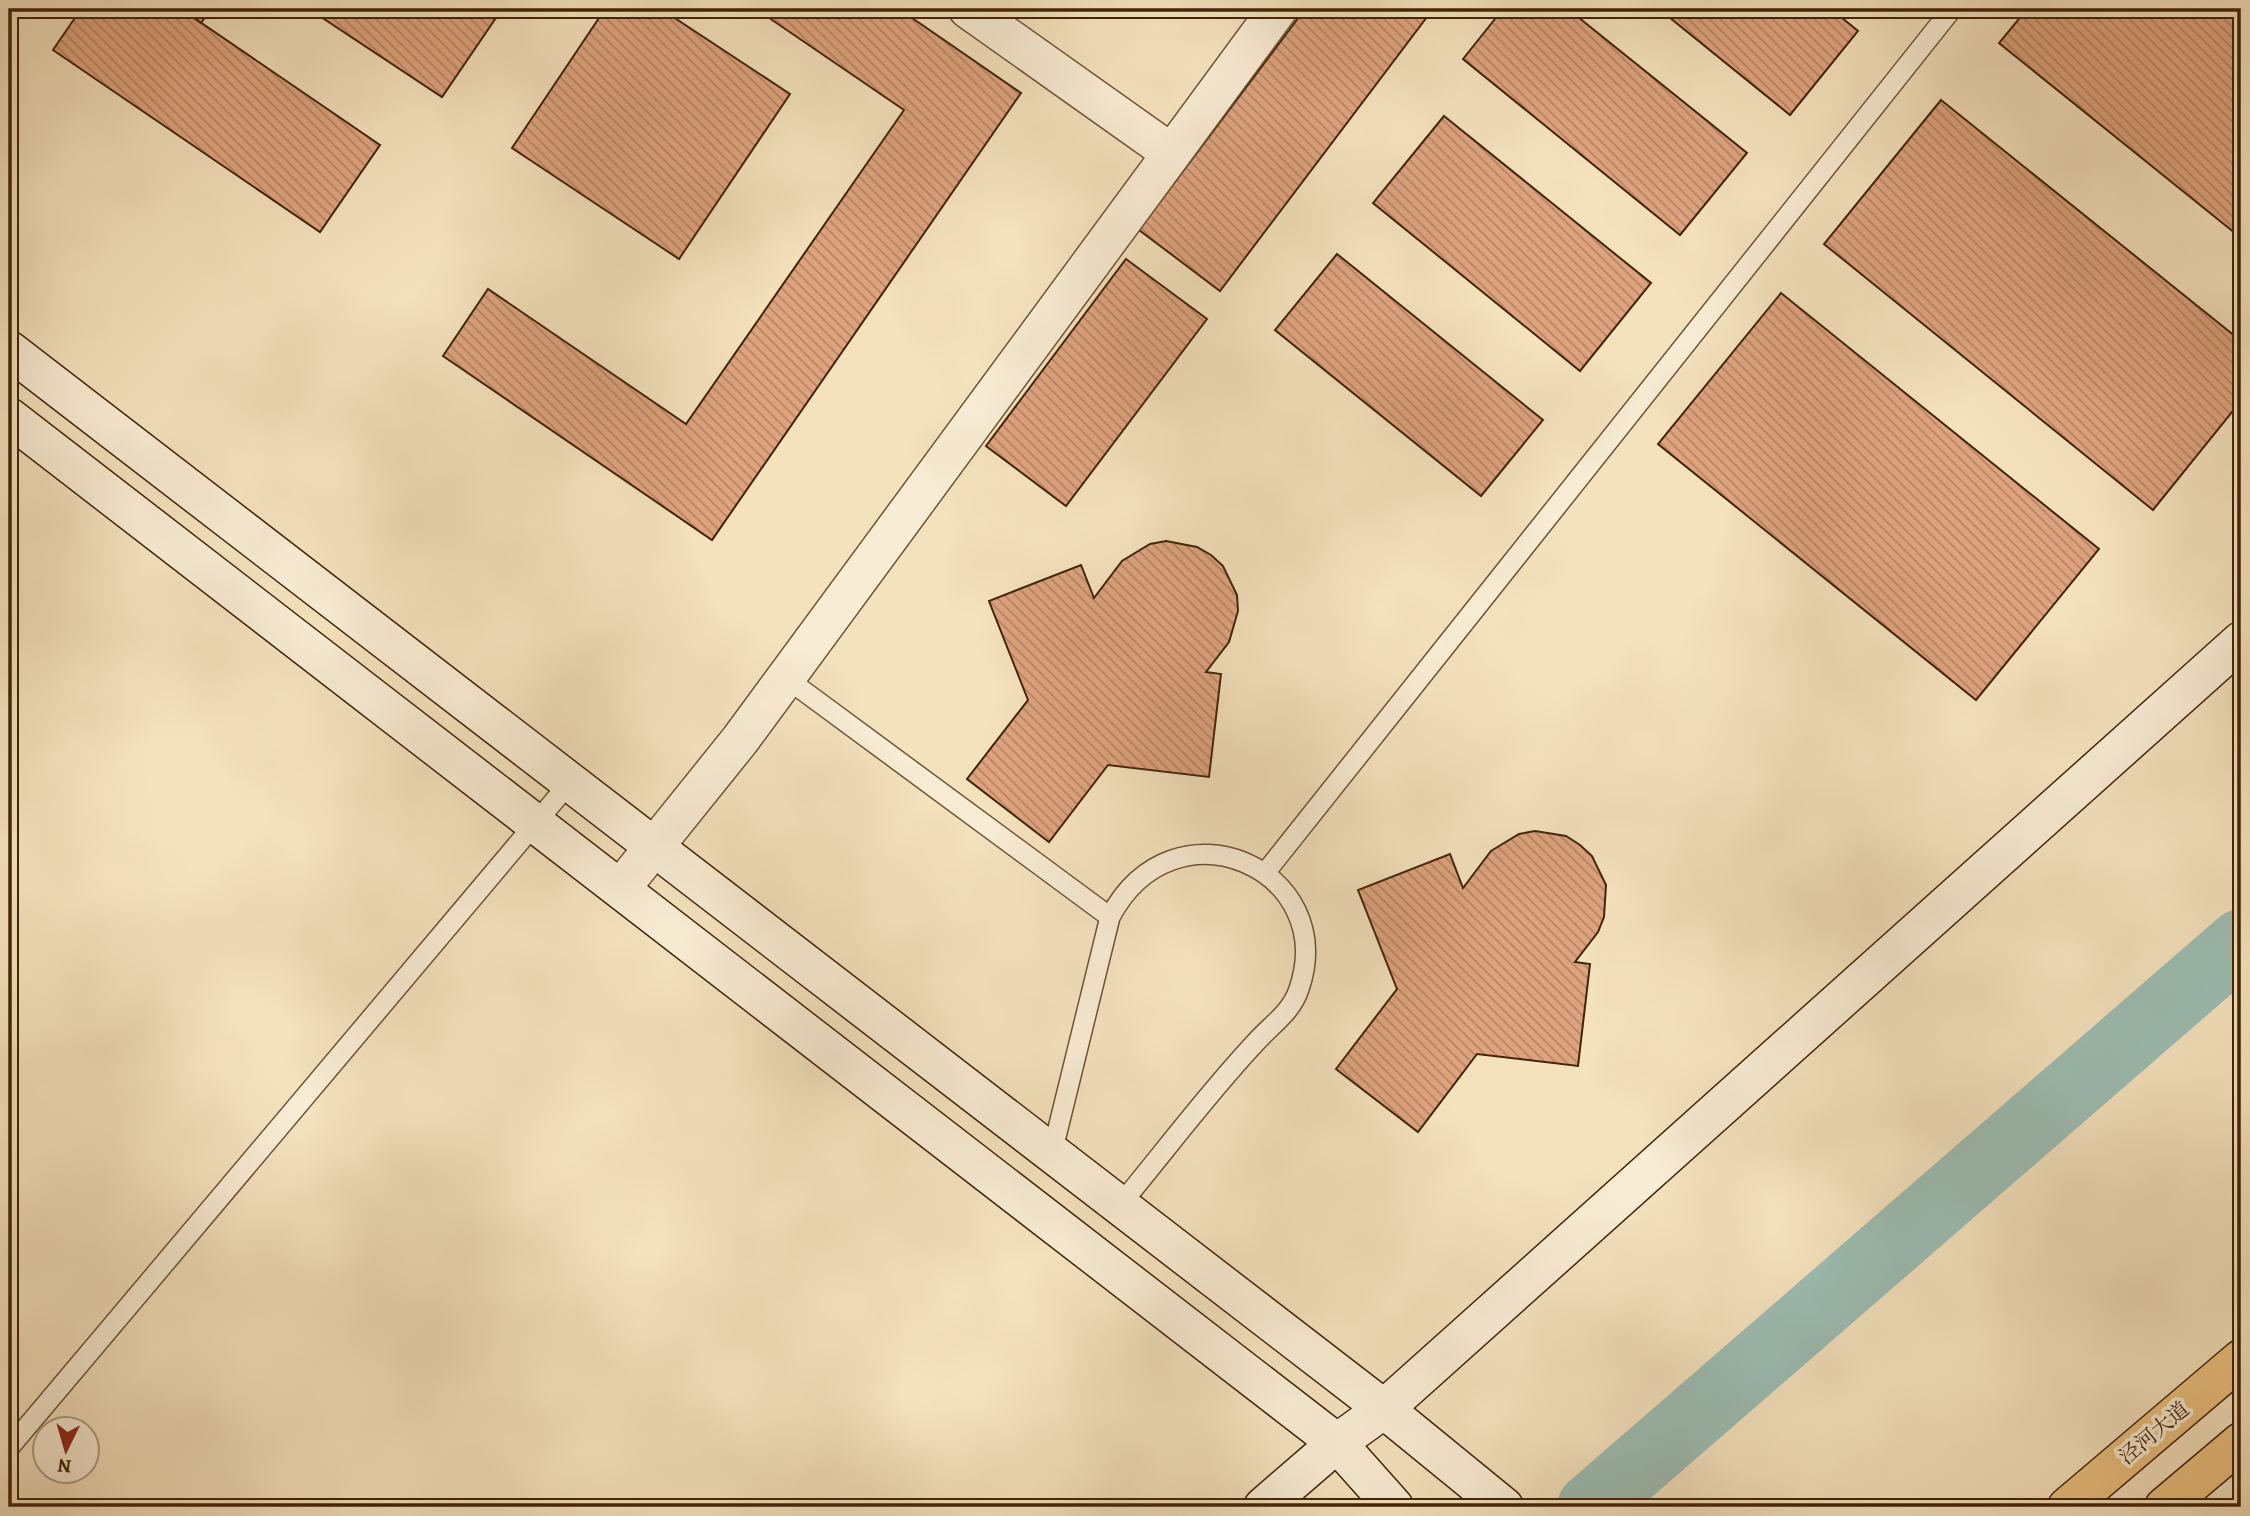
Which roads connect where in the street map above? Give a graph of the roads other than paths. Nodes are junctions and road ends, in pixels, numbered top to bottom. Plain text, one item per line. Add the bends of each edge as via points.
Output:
1 (968, 9) edge
2 (1278, 9) edge
3 (1952, 9) edge
4 (1171, 153) junction
5 (9, 350) edge
6 (9, 417) edge
7 (2241, 641) edge
8 (786, 678) junction
9 (571, 781) junction
10 (536, 823) junction
11 (653, 845) junction
12 (1265, 873) junction
13 (621, 888) junction
14 (1110, 917) junction
15 (1052, 1153) junction
16 (1120, 1205) junction
17 (2241, 1359) edge
18 (1384, 1409) junction
19 (2241, 1442) edge
20 (1337, 1443) junction
21 (9, 1448) edge
22 (1393, 1506) edge
23 (1263, 1507) edge
24 (1504, 1507) edge
25 (2067, 1507) edge
26 (2164, 1507) edge

1 - 4 main road
2 - 4 main road
3 - 12 lane
4 - 8 main road
5 - 9 main road
6 - 10 main road
7 - 18 main road
8 - 11 main road
8 - 14 lane
9 - 10 lane
9 - 11 main road
10 - 13 main road
10 - 21 lane
11 - 13 main road
11 - 15 main road
12 - 14 lane via 1223,855 1177,856 1137,879
12 - 16 lane via 1294,906 1301,927 1306,948 1299,990 1282,1018 1258,1040
13 - 20 main road
14 - 15 lane
15 - 16 main road
16 - 18 main road
17 - 25 main road, 泾河大道
18 - 20 main road
18 - 24 main road
19 - 26 main road
20 - 22 main road
20 - 23 main road

